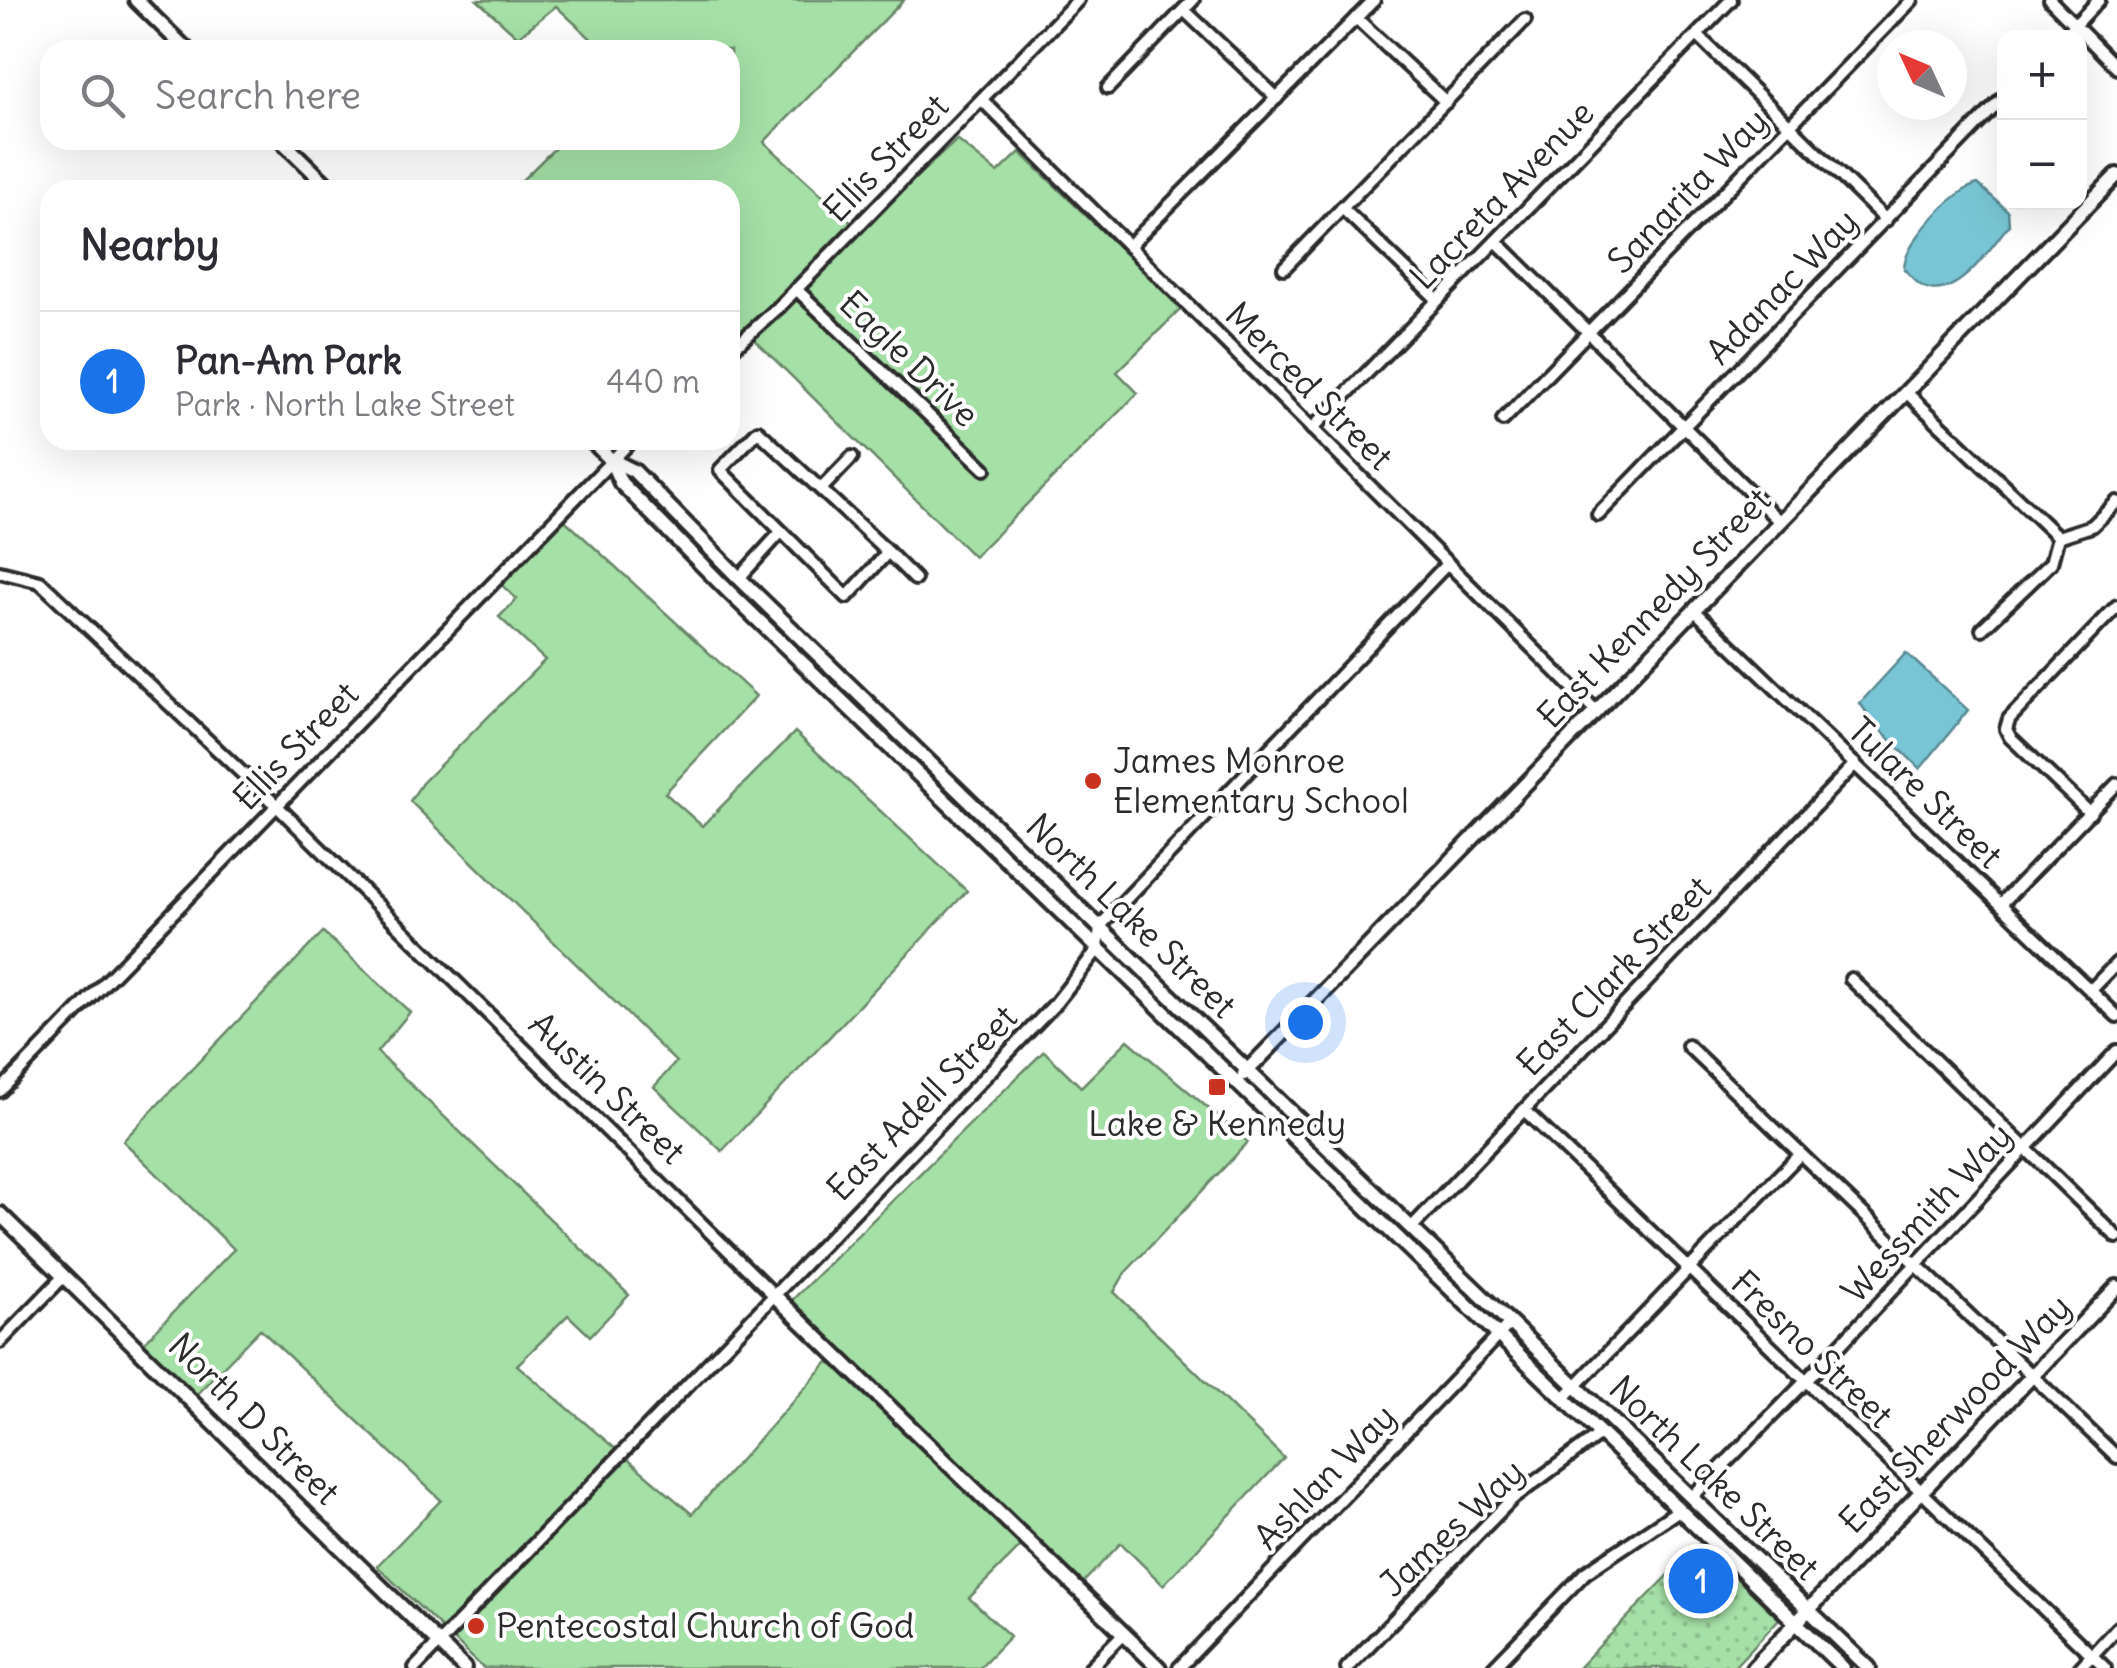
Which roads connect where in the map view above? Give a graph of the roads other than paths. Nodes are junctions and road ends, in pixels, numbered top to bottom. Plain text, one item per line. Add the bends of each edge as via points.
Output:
1 (136, 0) edge
2 (1078, 0) edge
3 (1193, 0) edge
4 (1374, 0) edge
5 (1731, 0) edge
6 (1912, 0) edge
7 (2050, 0) edge
8 (2099, 0) edge
9 (1184, 10) junction
10 (1356, 18) junction
11 (1526, 20) dead end
12 (2074, 26) junction
13 (2070, 30) edge
14 (1697, 35) junction
15 (178, 40) edge
16 (2117, 68) edge
17 (1108, 88) dead end
18 (1277, 98) junction
19 (982, 100) junction
20 (1446, 102) junction
21 (1997, 105) edge
22 (1790, 126) junction
23 (290, 150) edge
24 (2117, 175) edge
25 (322, 180) edge
26 (1342, 208) junction
27 (1886, 220) junction
28 (1496, 241) junction
29 (1129, 246) junction
30 (1284, 268) dead end
31 (796, 289) junction
32 (1438, 300) junction
33 (1588, 332) junction
34 (740, 342) edge
35 (1906, 392) junction
36 (1502, 420) dead end
37 (1684, 427) junction
38 (1312, 429) junction
39 (740, 449) edge
40 (601, 450) edge
41 (620, 450) edge
42 (739, 450) edge
43 (852, 457) dead end
44 (610, 459) junction
45 (985, 469) dead end
46 (821, 489) junction
47 (2117, 502) edge
48 (1598, 515) dead end
49 (1780, 522) junction
50 (782, 532) junction
51 (2058, 537) junction
52 (888, 552) junction
53 (1448, 563) junction
54 (0, 572) edge
55 (739, 578) junction
56 (916, 579) dead end
57 (727, 590) junction
58 (2117, 606) edge
59 (1695, 611) junction
60 (1982, 630) dead end
61 (1596, 711) junction
62 (1854, 764) junction
63 (2117, 784) edge
64 (277, 806) junction
65 (976, 806) junction
66 (2090, 813) junction
67 (977, 832) junction
68 (2001, 904) junction
69 (1100, 926) junction
70 (1098, 948) junction
71 (2117, 963) edge
72 (1851, 979) dead end
73 (2091, 990) junction
74 (2117, 1016) edge
75 (1688, 1046) dead end
76 (2117, 1052) edge
77 (1248, 1071) junction
78 (1235, 1084) junction
79 (0, 1091) edge
80 (1524, 1110) junction
81 (2026, 1147) junction
82 (1800, 1154) junction
83 (0, 1214) edge
84 (1413, 1226) junction
85 (2117, 1236) edge
86 (1916, 1265) junction
87 (1689, 1269) junction
88 (64, 1276) junction
89 (2117, 1287) edge
90 (775, 1296) junction
91 (1510, 1324) junction
92 (1497, 1337) junction
93 (0, 1342) edge
94 (2032, 1376) junction
95 (1806, 1381) junction
96 (1576, 1386) junction
97 (1564, 1398) junction
98 (1600, 1434) junction
99 (2117, 1457) edge
100 (1922, 1492) junction
101 (1692, 1496) junction
102 (1679, 1510) junction
103 (1808, 1611) junction
104 (1796, 1624) junction
105 (2117, 1628) edge
106 (1124, 1634) junction
107 (439, 1644) junction
108 (2092, 1655) junction
109 (415, 1668) edge
110 (464, 1668) edge
111 (1090, 1668) edge
112 (1159, 1668) edge
113 (1179, 1668) edge
114 (1347, 1668) edge
115 (1493, 1668) edge
116 (1752, 1668) edge
117 (1842, 1668) edge
118 (1868, 1668) edge
119 (2080, 1668) edge
120 (2106, 1668) edge

1 - 15 street
2 - 19 street, Ellis Street
3 - 9 street
4 - 10 street
5 - 14 street, Lacreta Avenue
6 - 22 street, Sanarita Way
7 - 12 street
8 - 12 street
9 - 17 street
9 - 18 street
10 - 18 street
10 - 20 street
11 - 20 street
12 - 13 street
12 - 16 street
14 - 22 street
14 - 28 street, Lacreta Avenue
18 - 29 street
19 - 29 street, Merced Street
19 - 31 street, Ellis Street
20 - 26 street
21 - 27 street, Adanac Way
22 - 27 street
22 - 33 street, Sanarita Way
23 - 25 street
24 - 35 street, East Kennedy Street
26 - 30 street
26 - 32 street
27 - 37 street, Adanac Way
28 - 32 street, Lacreta Avenue
28 - 33 street
29 - 38 street, Merced Street
31 - 34 street, Ellis Street
31 - 45 street, Eagle Drive
32 - 38 street, Lacreta Avenue
33 - 36 street, Sanarita Way
33 - 37 street
35 - 49 street, East Kennedy Street
35 - 51 street
37 - 48 street, Adanac Way
37 - 49 street
38 - 53 street, Merced Street
39 - 46 street via 758,431
40 - 44 street, North Lake Street
41 - 44 street, Ellis Street
42 - 50 street via 720,470
43 - 46 street
44 - 55 street, North Lake Street via 634,471
44 - 57 street, North Lake Street via 621,484
44 - 64 street, Ellis Street
46 - 52 street
47 - 51 street via 2092,526
49 - 59 street, East Kennedy Street
50 - 52 street via 847,597
50 - 55 street
51 - 60 street via 2052,563
52 - 56 street
53 - 61 street, Merced Street
53 - 69 street
54 - 64 street, Austin Street via 40,582
55 - 57 street
55 - 65 street, North Lake Street
57 - 67 street, North Lake Street
58 - 66 street via 2008,718 2006,729
59 - 61 street, East Kennedy Street
59 - 62 street, Tulare Street
61 - 77 street, East Kennedy Street
62 - 68 street, Tulare Street
62 - 80 street, East Clark Street
63 - 66 street
64 - 79 street, Ellis Street
64 - 90 street, Austin Street
65 - 67 street
65 - 69 street, North Lake Street
66 - 68 street
67 - 70 street, North Lake Street
68 - 73 street, Tulare Street
69 - 70 street
69 - 77 street, North Lake Street
70 - 78 street, North Lake Street
70 - 90 street, East Adell Street via 1055,1004
71 - 73 street
72 - 81 street
73 - 74 street, Tulare Street
75 - 82 street
76 - 81 street, Wessmith Way
77 - 78 street, East Kennedy Street
77 - 84 street, North Lake Street
78 - 92 street, North Lake Street
80 - 84 street, East Clark Street
80 - 87 street, Fresno Street
81 - 85 street
81 - 86 street, Wessmith Way
82 - 86 street
82 - 87 street
83 - 88 street, North D Street
84 - 91 street, North Lake Street
86 - 94 street
86 - 95 street, Wessmith Way
87 - 95 street, Fresno Street
87 - 96 street
88 - 93 street
88 - 107 street, North D Street
89 - 94 street, East Sherwood Way
90 - 106 street, Austin Street
90 - 107 street, East Adell Street
91 - 92 street, Ashlan Way
91 - 96 street, North Lake Street
92 - 97 street, North Lake Street
92 - 113 street, Ashlan Way
94 - 99 street
94 - 100 street, East Sherwood Way
95 - 100 street, Fresno Street
95 - 101 street, Wessmith Way
96 - 97 street
96 - 101 street, North Lake Street
97 - 98 street, North Lake Street
98 - 102 street, North Lake Street
98 - 114 street, James Way via 1512,1499
100 - 103 street, East Sherwood Way
100 - 108 street, Fresno Street
101 - 103 street, North Lake Street
102 - 104 street, North Lake Street
102 - 115 street via 1585,1574
103 - 104 street, East Sherwood Way
103 - 118 street, North Lake Street
104 - 116 street, East Sherwood Way
104 - 117 street, North Lake Street
105 - 108 street
106 - 111 street
106 - 112 street, Austin Street
107 - 109 street, East Adell Street
107 - 110 street, North D Street
108 - 119 street
108 - 120 street, Fresno Street

